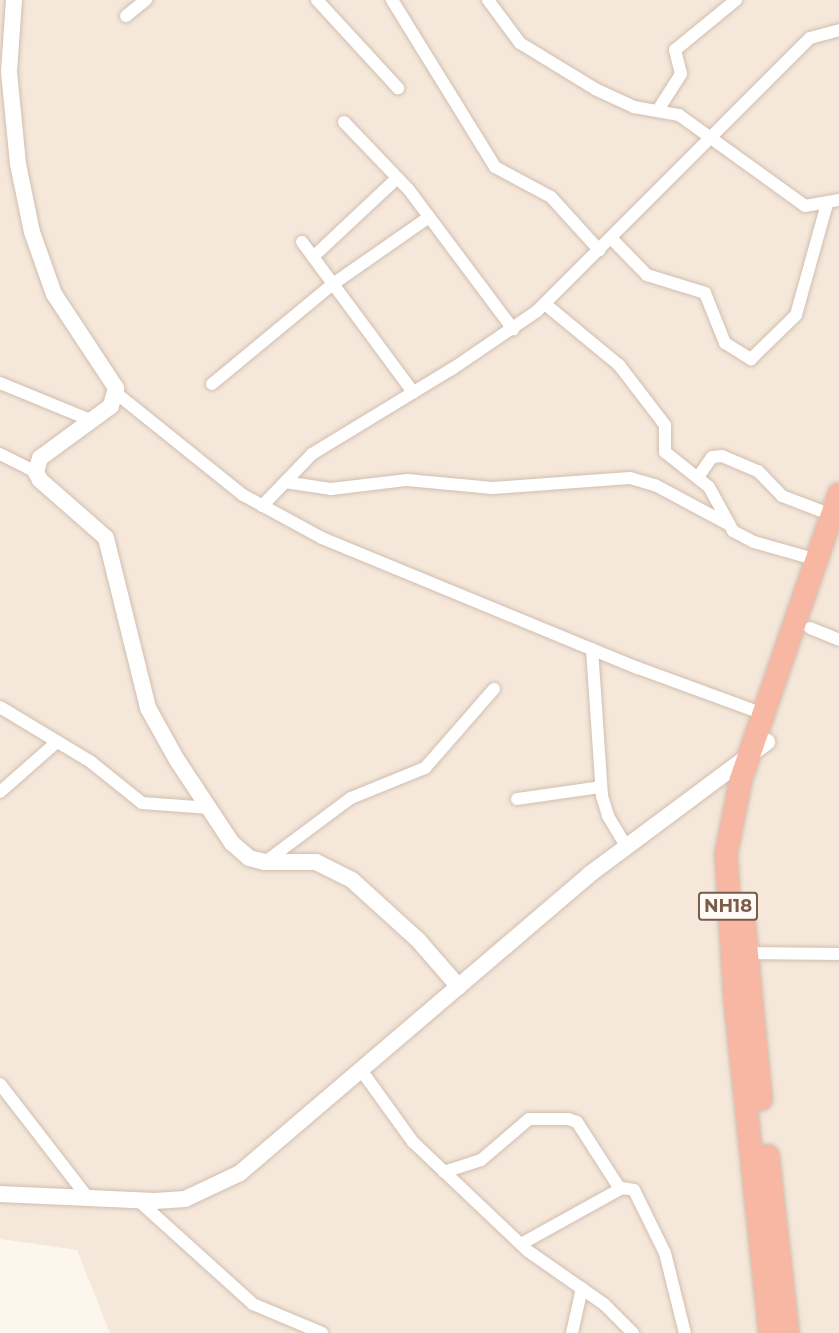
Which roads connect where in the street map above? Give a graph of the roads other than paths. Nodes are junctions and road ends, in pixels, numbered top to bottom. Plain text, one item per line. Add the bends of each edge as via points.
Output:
1 (14, 0) edge
2 (146, 0) edge
3 (317, 0) edge
4 (392, 0) edge
5 (488, 0) edge
6 (736, 0) edge
7 (126, 16) dead end
8 (839, 30) edge
9 (4, 51) edge
10 (398, 88) dead end
11 (6, 94) edge
12 (658, 110) junction
13 (344, 122) dead end
14 (709, 139) junction
15 (397, 178) junction
16 (833, 202) edge
17 (429, 218) junction
18 (611, 238) junction
19 (302, 242) dead end
20 (599, 250) junction
21 (313, 257) junction
22 (333, 284) junction
23 (545, 304) junction
24 (513, 329) junction
25 (0, 383) edge
26 (212, 384) dead end
27 (116, 393) junction
28 (413, 393) junction
29 (90, 420) junction
30 (0, 455) edge
31 (36, 472) junction
32 (698, 477) junction
33 (285, 482) junction
34 (262, 506) junction
35 (837, 515) edge
36 (726, 523) junction
37 (817, 560) junction
38 (810, 628) junction
39 (839, 640) edge
40 (592, 649) junction
41 (494, 689) dead end
42 (0, 707) edge
43 (764, 714) junction
44 (57, 742) junction
45 (759, 747) junction
46 (601, 787) junction
47 (0, 792) edge
48 (517, 799) dead end
49 (210, 808) junction
50 (626, 846) junction
51 (265, 862) junction
52 (747, 953) junction
53 (839, 954) edge
54 (459, 987) junction
55 (361, 1070) junction
56 (0, 1084) edge
57 (444, 1172) junction
58 (620, 1189) junction
59 (0, 1194) edge
60 (89, 1199) junction
61 (139, 1201) junction
62 (521, 1244) junction
63 (582, 1288) junction
64 (322, 1333) edge
65 (572, 1333) edge
66 (633, 1333) edge
67 (685, 1333) edge
68 (770, 1333) edge
69 (788, 1333) edge

1 - 9 street
2 - 7 street
3 - 10 street
4 - 20 street via 495,167 551,197
5 - 12 street via 519,43 595,89 634,107
6 - 12 street via 675,50 681,72
8 - 14 street via 810,38
9 - 11 street
11 - 27 street via 32,232 54,294 112,379
12 - 14 street via 679,115
13 - 15 street
14 - 16 street via 805,206
14 - 18 street
15 - 17 street
15 - 21 street
16 - 18 street via 795,315 751,359 725,343 705,293 646,276
17 - 22 street
17 - 24 street
18 - 20 street
19 - 21 street
20 - 23 street
21 - 22 street
22 - 26 street
22 - 28 street
23 - 24 street
23 - 32 street via 619,364 665,425 666,452
24 - 28 street
25 - 29 street
27 - 29 street via 111,406
27 - 34 street
28 - 33 street via 312,454
29 - 31 street via 50,448 40,458
30 - 31 street
31 - 49 street via 40,480 106,538 148,708
32 - 35 street via 712,457 722,456 758,471 782,495
32 - 36 street via 709,487
33 - 34 street
33 - 36 street via 331,489 407,480 493,488 630,478 655,485
34 - 40 street via 322,538
35 - 37 highway, NH18
35 - 38 highway, NH18
36 - 37 street via 743,539
37 - 43 highway, NH18
38 - 39 street
38 - 45 highway, NH18
40 - 43 street
40 - 46 street
41 - 51 street via 425,768 351,798
42 - 44 street
43 - 45 highway, NH18
44 - 47 street
44 - 49 street via 97,766 142,803
45 - 50 street
45 - 52 highway, NH18 via 740,852
45 - 68 highway, NH18 via 730,829 726,879
46 - 48 street
46 - 50 street via 608,816
49 - 51 street via 241,852
50 - 54 street
51 - 54 street via 315,862 352,880 418,939
52 - 53 street
52 - 69 highway, NH18
54 - 55 street
55 - 57 street via 392,1118
55 - 61 street via 240,1173 185,1199
56 - 60 street
57 - 58 street via 481,1160 529,1119 568,1119 577,1122
57 - 62 street
58 - 62 street
58 - 67 street via 634,1190 645,1205 665,1253
59 - 60 street
60 - 61 street
61 - 64 street via 247,1300
62 - 63 street
63 - 65 street
63 - 66 street via 614,1312

